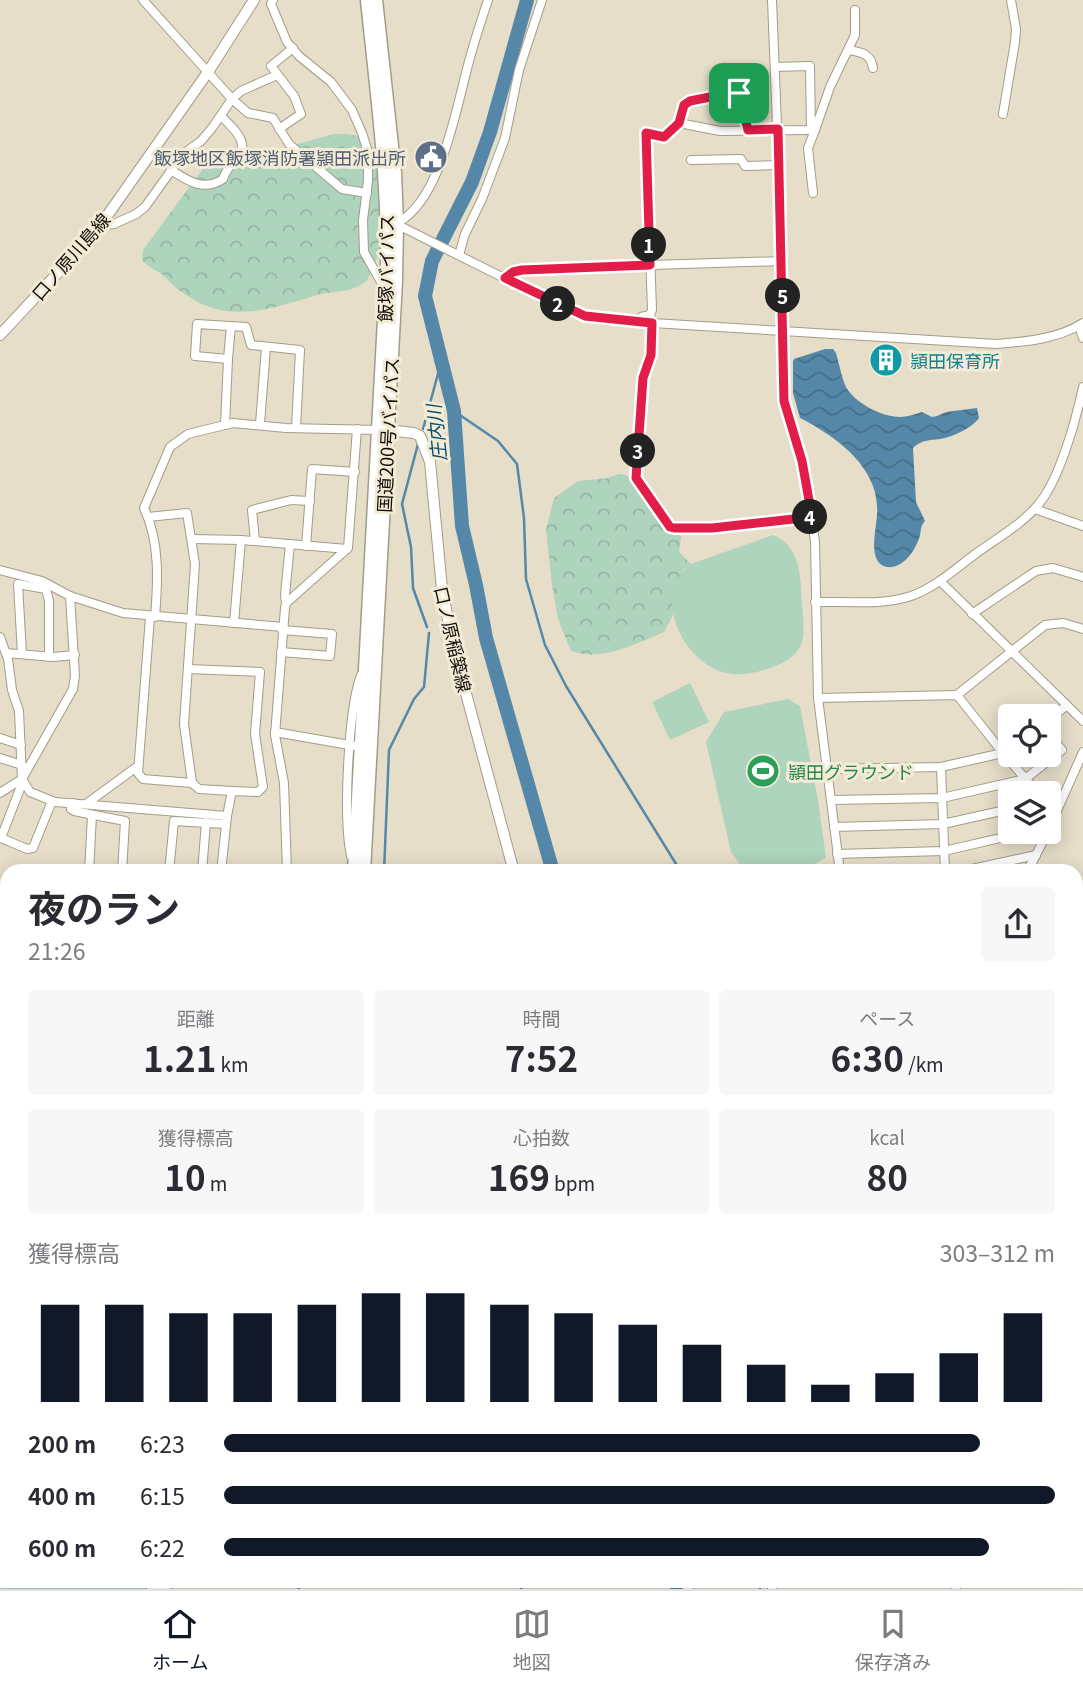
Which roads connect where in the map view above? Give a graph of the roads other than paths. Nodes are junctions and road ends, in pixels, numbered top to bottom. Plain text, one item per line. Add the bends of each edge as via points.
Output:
1 (143, 0) edge
2 (254, 0) edge
3 (272, 0) edge
4 (367, 0) edge
5 (376, 0) edge
6 (488, 0) edge
7 (542, 0) edge
8 (772, 0) edge
9 (1011, 0) edge
10 (855, 10) dead end
11 (293, 48) junction
12 (848, 50) junction
13 (775, 67) junction
14 (873, 68) dead end
15 (208, 72) junction
16 (276, 75) junction
17 (232, 99) junction
18 (1003, 114) dead end
19 (221, 116) junction
20 (679, 123) junction
21 (279, 129) junction
22 (778, 129) junction
23 (748, 130) junction
24 (813, 130) junction
25 (691, 160) dead end
26 (779, 165) junction
27 (171, 170) junction
28 (367, 193) junction
29 (813, 193) dead end
30 (392, 223) junction
31 (99, 226) junction
32 (457, 255) junction
33 (783, 261) junction
34 (650, 265) junction
35 (505, 278) junction
36 (386, 289) junction
37 (636, 322) junction
38 (652, 323) junction
39 (1081, 324) edge
40 (231, 326) junction
41 (783, 331) junction
42 (0, 335) edge
43 (1083, 338) edge
44 (266, 346) junction
45 (228, 359) junction
46 (1083, 387) edge
47 (1080, 412) edge
48 (260, 424) junction
49 (225, 425) junction
50 (296, 428) junction
51 (357, 429) junction
52 (382, 430) junction
53 (355, 472) junction
54 (310, 501) junction
55 (1035, 509) junction
56 (148, 517) junction
57 (812, 517) junction
58 (1083, 526) edge
59 (192, 539) junction
60 (241, 540) junction
61 (255, 541) junction
62 (290, 544) junction
63 (306, 546) junction
64 (347, 549) junction
65 (0, 570) edge
66 (1083, 577) edge
67 (18, 579) junction
68 (940, 581) junction
69 (70, 596) junction
70 (815, 602) junction
71 (286, 603) junction
72 (972, 614) junction
73 (153, 617) junction
74 (191, 620) junction
75 (234, 623) junction
76 (282, 628) junction
77 (1083, 629) edge
78 (0, 637) edge
79 (281, 652) junction
80 (1012, 652) junction
81 (6, 653) junction
82 (22, 654) junction
83 (75, 655) junction
84 (49, 657) junction
85 (188, 669) junction
86 (957, 695) junction
87 (818, 698) junction
88 (1066, 706) junction
89 (1061, 710) edge
90 (1083, 721) edge
91 (275, 732) junction
92 (0, 738) edge
93 (998, 742) edge
94 (21, 745) junction
95 (356, 747) junction
96 (1083, 752) edge
97 (998, 753) edge
98 (0, 758) edge
99 (22, 765) junction
100 (138, 766) junction
101 (941, 767) junction
102 (1017, 767) edge
103 (1040, 767) edge
104 (827, 769) junction
105 (1025, 779) junction
106 (23, 780) junction
107 (192, 783) junction
108 (232, 791) junction
109 (0, 793) edge
110 (942, 798) junction
111 (831, 800) junction
112 (52, 801) junction
113 (72, 803) junction
114 (1061, 803) edge
115 (86, 804) junction
116 (998, 811) edge
117 (92, 815) junction
118 (226, 820) junction
119 (206, 822) junction
120 (943, 824) junction
121 (834, 827) junction
122 (998, 839) edge
123 (1042, 844) edge
124 (944, 851) junction
125 (837, 854) junction
126 (1036, 855) junction
127 (89, 864) edge
128 (122, 864) edge
129 (170, 864) edge
130 (203, 864) edge
131 (222, 864) edge
132 (287, 864) edge
133 (357, 864) edge
134 (357, 864) edge
135 (512, 864) edge
136 (839, 864) edge
137 (945, 864) edge
138 (995, 864) edge
139 (1030, 864) edge

1 - 15 street
2 - 15 main road, 口ノ原川島線
3 - 11 street
4 - 30 highway, 飯塚バイパス
5 - 30 highway, 国道200号バイパス via 395,173
6 - 30 street via 445,151 410,217
7 - 32 street via 519,70 505,138
8 - 13 street
9 - 18 street via 1016,29
10 - 12 street via 855,34
11 - 16 street via 271,66
11 - 28 street via 331,82 352,110 368,152
12 - 14 street via 869,56
12 - 24 street
13 - 22 street
13 - 24 street via 810,66
15 - 17 street
15 - 31 main road, 口ノ原川島線
16 - 17 street
16 - 21 street via 294,96 301,114
17 - 19 street
17 - 21 street via 248,113 273,118
19 - 27 street
19 - 27 street via 243,146 223,179 194,184
20 - 23 street via 720,131
20 - 23 street via 690,101 739,93
20 - 34 street via 664,137 646,133
21 - 28 street via 289,144 342,189
22 - 23 street
22 - 24 street
22 - 26 street
24 - 29 street via 808,148
25 - 26 street via 741,159 745,166
26 - 33 street
27 - 31 street via 136,214
28 - 36 street via 364,252
30 - 32 street
30 - 36 highway, 飯塚バイパス
30 - 52 highway, 国道200号バイパス
31 - 42 main road, 口ノ原川島線
32 - 35 street
33 - 34 street
33 - 41 street
34 - 35 street via 522,270
34 - 37 street via 652,310
35 - 37 street via 585,316
36 - 52 highway, 飯塚バイパス
37 - 38 street
38 - 41 street
38 - 57 street via 636,478 670,527 712,528
39 - 41 street via 1031,341 996,344
39 - 43 street
40 - 44 street via 246,327 251,345
40 - 45 street
40 - 45 street via 197,324 195,356
41 - 57 street via 784,401
44 - 48 street
44 - 50 street via 300,350
45 - 49 street
46 - 47 street
47 - 55 street via 1051,484
48 - 49 street
48 - 50 street
49 - 56 street via 188,435 170,447 144,508
50 - 51 street
51 - 52 street
51 - 53 street
52 - 95 highway, 飯塚バイパス
52 - 133 highway, 国道200号バイパス
52 - 135 main road, 口ノ原稲築線 via 420,436 430,462 442,589 453,645
53 - 54 street via 312,469
53 - 64 street
54 - 61 street via 291,500 252,510
54 - 63 street
55 - 58 street
55 - 68 street
56 - 59 street via 187,513
56 - 73 street via 158,574
57 - 70 street
59 - 60 street
59 - 74 street
60 - 61 street
60 - 75 street
61 - 62 street
62 - 63 street
62 - 71 street
63 - 64 street
64 - 71 street
65 - 67 street
66 - 72 street via 1054,568 1036,572
67 - 69 street via 42,581
67 - 82 street
67 - 84 street via 46,589
68 - 70 street via 895,600
68 - 72 street
69 - 73 street
69 - 83 street
70 - 87 street
71 - 76 street
72 - 80 street
73 - 74 street
73 - 100 street
74 - 75 street
74 - 85 street
75 - 76 street
76 - 79 street
76 - 79 street via 332,634 330,656
77 - 80 street via 1050,622
78 - 81 street
79 - 91 street
80 - 86 street
80 - 88 street
81 - 82 street
81 - 94 street
82 - 84 street
83 - 84 street
83 - 106 street via 72,689
85 - 107 street via 184,724
85 - 108 street via 260,673 256,734 263,787 258,792
86 - 87 street
86 - 93 street
87 - 104 street
88 - 89 street
88 - 90 street
91 - 95 street
91 - 132 street via 284,783
92 - 94 street
94 - 99 street
95 - 134 highway, 飯塚バイパス
96 - 114 street
97 - 101 street
98 - 99 street
99 - 106 street
100 - 107 street via 143,779
100 - 115 street
101 - 104 street
101 - 110 street
102 - 105 street
103 - 105 street
104 - 111 street
105 - 110 street
106 - 109 street
106 - 112 street via 30,792
106 - 112 street via 1,838 33,848
107 - 108 street via 199,789
108 - 118 street
110 - 111 street
110 - 120 street
111 - 121 street
112 - 113 street
113 - 115 street
113 - 117 street via 74,811
115 - 118 street
116 - 120 street
117 - 127 street
117 - 128 street via 125,821
118 - 119 street
118 - 131 street
119 - 129 street via 174,821
119 - 130 street
120 - 121 street
120 - 124 street
121 - 125 street
122 - 124 street
123 - 126 street
124 - 125 street
124 - 137 street
125 - 136 street
126 - 138 street
126 - 139 street

